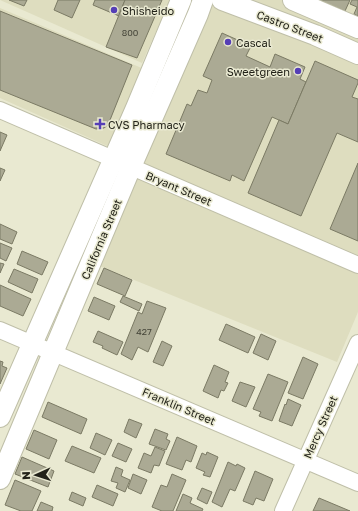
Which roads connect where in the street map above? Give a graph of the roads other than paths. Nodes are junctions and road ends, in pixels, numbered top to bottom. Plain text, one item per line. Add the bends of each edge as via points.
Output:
1 (181, 0) edge
2 (202, 0) edge
3 (222, 0) edge
4 (293, 0) edge
5 (358, 28) edge
6 (358, 54) edge
7 (0, 110) edge
8 (113, 159) junction
9 (131, 167) junction
10 (358, 265) edge
11 (0, 330) edge
12 (32, 344) junction
13 (358, 344) edge
14 (53, 353) junction
15 (0, 417) edge
16 (305, 460) junction
17 (0, 479) edge
18 (358, 483) edge
19 (283, 511) edge

1 - 8 main road, California Street
2 - 9 main road, California Street
3 - 6 main road, Castro Street
4 - 5 main road
7 - 8 street, Bryant Street
8 - 9 street, Bryant Street
8 - 12 main road, California Street
9 - 10 street, Bryant Street
9 - 14 main road, California Street
11 - 12 street, Franklin Street
12 - 14 street, Franklin Street
12 - 15 main road, California Street
13 - 16 street, Mercy Street
14 - 16 street, Franklin Street
14 - 17 main road, California Street
16 - 18 street, Franklin Street
16 - 19 street, Mercy Street

